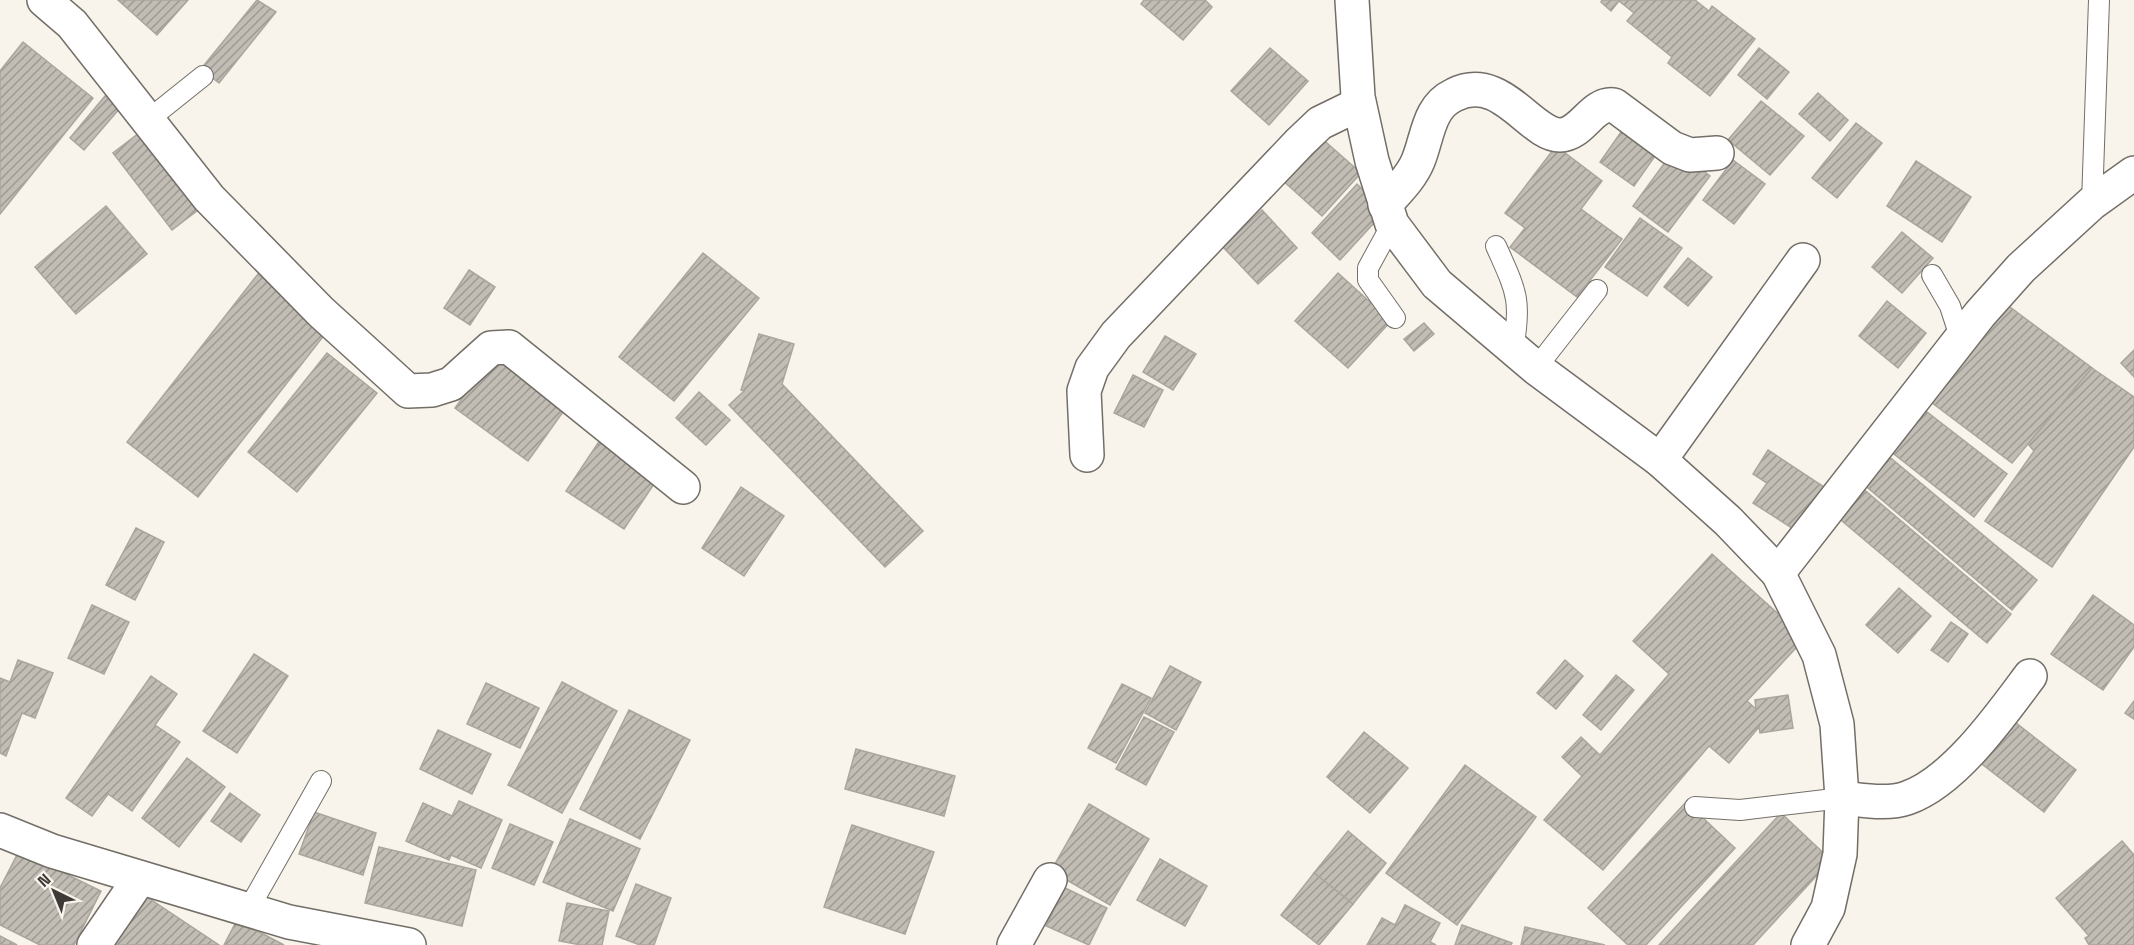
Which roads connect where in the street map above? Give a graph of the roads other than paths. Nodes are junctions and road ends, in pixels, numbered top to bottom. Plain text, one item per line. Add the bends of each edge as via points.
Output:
1 (44, 0) edge
2 (1352, 0) edge
3 (2099, 0) edge
4 (203, 76) dead end
5 (1359, 104) junction
6 (148, 120) junction
7 (1717, 153) dead end
8 (2134, 173) edge
9 (2092, 203) junction
10 (1388, 215) junction
11 (1496, 246) dead end
12 (1803, 261) dead end
13 (1932, 275) dead end
14 (1597, 290) dead end
15 (1395, 318) dead end
16 (1960, 339) junction
17 (1524, 358) junction
18 (1087, 455) dead end
19 (1660, 460) junction
20 (683, 487) dead end
21 (1778, 573) junction
22 (2030, 676) dead end
23 (321, 781) dead end
24 (1842, 798) junction
25 (1695, 807) dead end
26 (0, 830) edge
27 (140, 878) junction
28 (1050, 880) dead end
29 (248, 910) junction
30 (346, 939) edge
31 (94, 945) edge
32 (408, 945) edge
33 (1014, 945) edge
34 (1808, 945) edge

1 - 6 street via 72,24
2 - 5 street
3 - 9 lane
4 - 6 lane
5 - 10 street
5 - 18 street via 1320,123 1300,142 1116,335 1092,368 1084,391
6 - 20 street via 209,198 321,312 408,391 451,384 491,348 509,346
7 - 10 street via 1690,155 1672,148 1614,105 1604,106 1571,132 1559,135 1549,132 1508,101 1476,88 1453,95 1433,112 1418,161
8 - 9 street
9 - 16 street via 2021,268
10 - 15 lane via 1368,268 1368,280
10 - 17 street via 1437,284
11 - 17 lane via 1515,289
12 - 19 street
13 - 16 lane via 1950,306
14 - 17 lane
16 - 21 street
17 - 19 street
19 - 21 street
21 - 24 street via 1819,655 1837,724
22 - 24 street via 1988,733 1937,782 1906,798
23 - 29 lane
24 - 25 lane via 1740,810
24 - 34 street via 1840,854 1827,908
26 - 27 street
27 - 29 street
27 - 31 street
28 - 33 street
29 - 30 street
30 - 32 street

